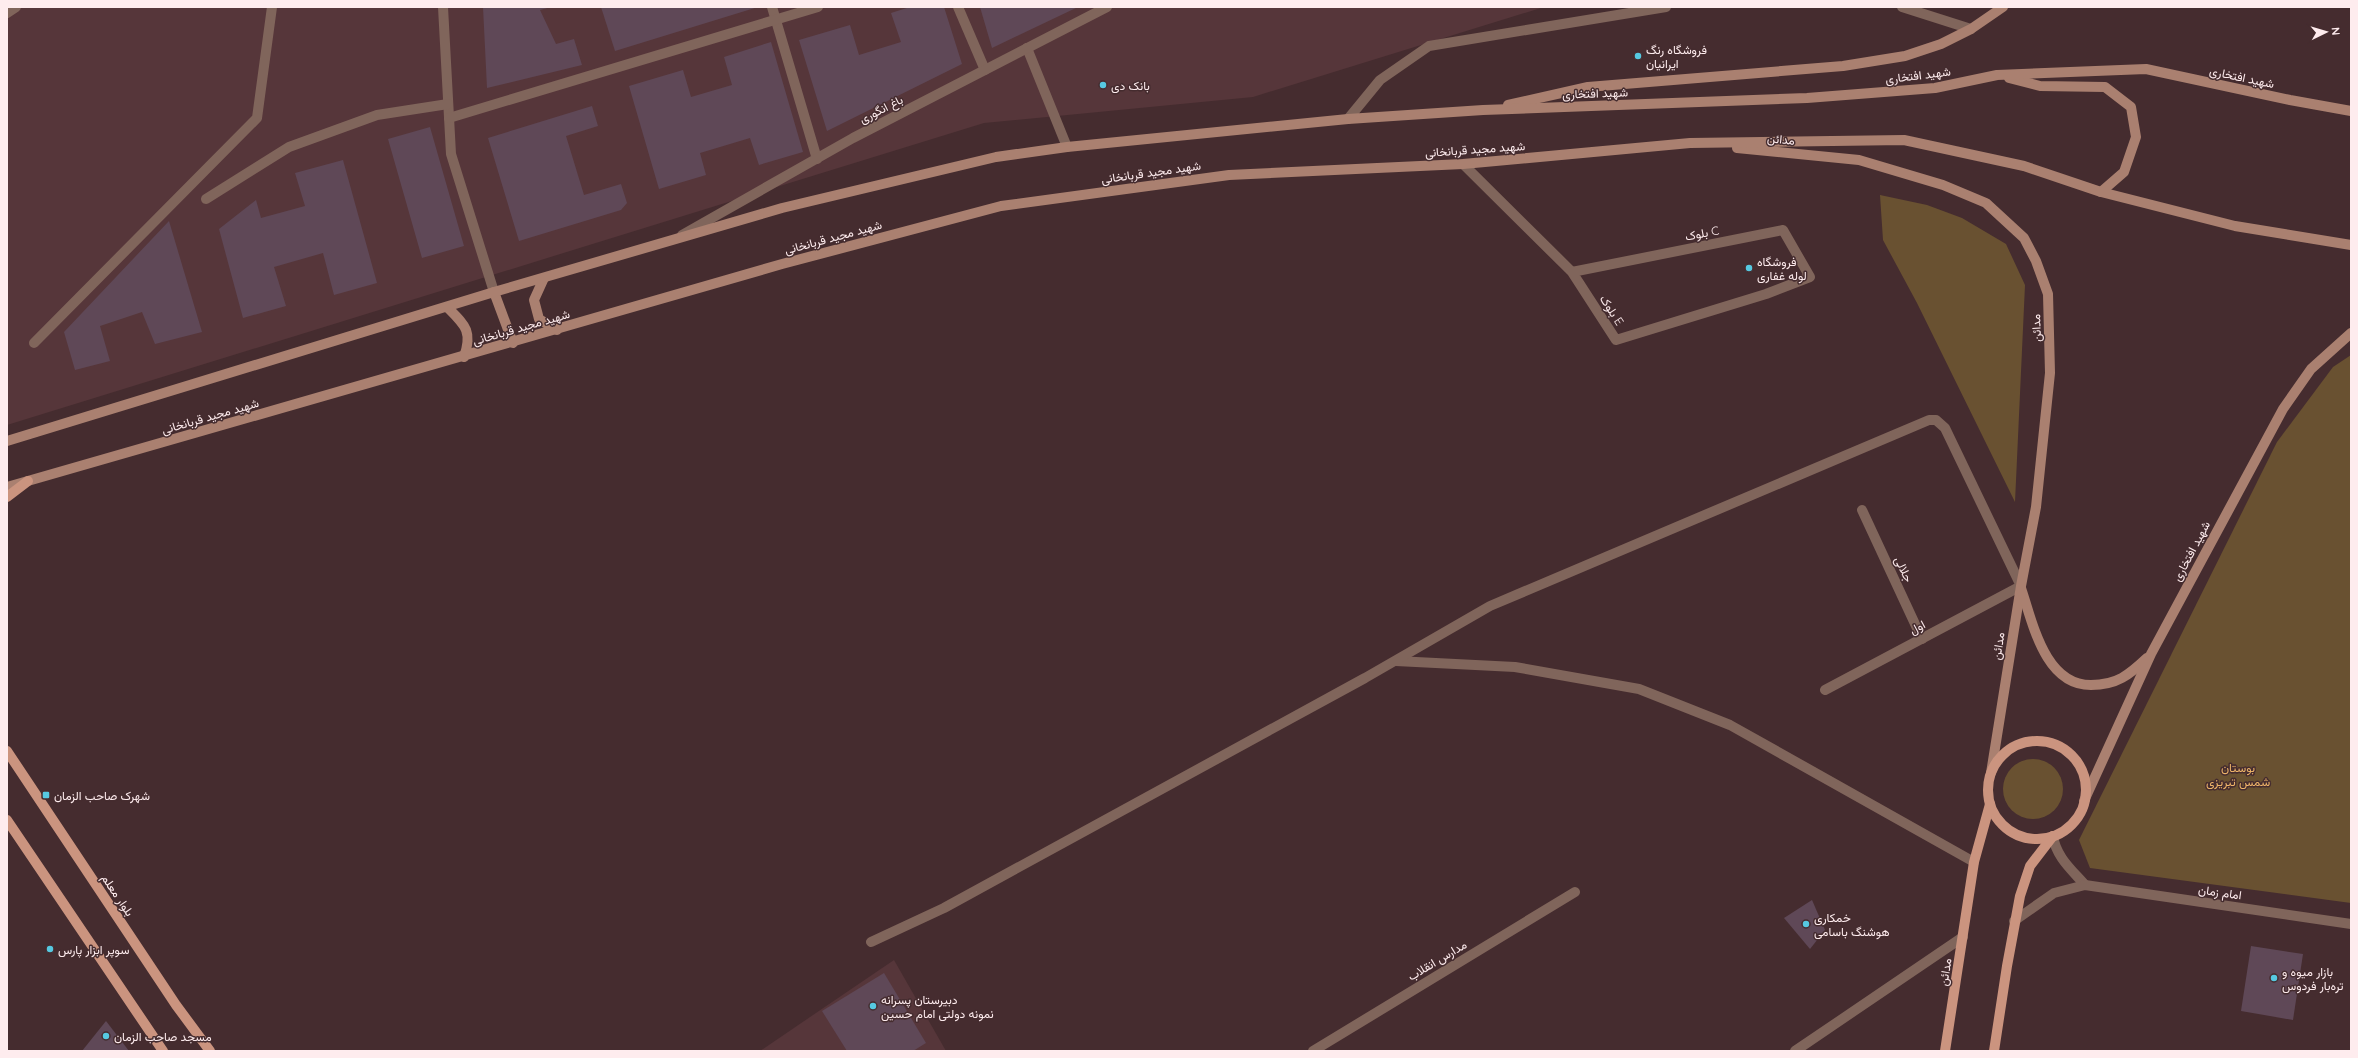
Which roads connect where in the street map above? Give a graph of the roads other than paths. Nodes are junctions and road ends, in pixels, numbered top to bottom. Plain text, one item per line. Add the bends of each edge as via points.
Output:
1 (16, 7) edge
2 (272, 7) edge
3 (443, 7) edge
4 (772, 7) edge
5 (818, 7) edge
6 (958, 7) edge
7 (1107, 7) edge
8 (1666, 7) edge
9 (1902, 7) edge
10 (2003, 7) edge
11 (7, 13) edge
12 (776, 19) junction
13 (1971, 29) junction
14 (1027, 48) junction
15 (985, 70) junction
16 (1997, 75) junction
17 (448, 104) junction
18 (1483, 110) junction
19 (2351, 111) edge
20 (449, 118) junction
21 (1348, 120) junction
22 (1690, 143) junction
23 (1068, 147) junction
24 (817, 159) junction
25 (1462, 164) junction
26 (2101, 192) junction
27 (206, 199) dead end
28 (672, 241) junction
29 (2351, 245) edge
30 (1572, 272) junction
31 (1810, 277) joint
32 (544, 278) junction
33 (494, 292) junction
34 (447, 306) junction
35 (557, 330) junction
36 (2351, 333) edge
37 (34, 343) dead end
38 (513, 343) junction
39 (464, 357) junction
40 (7, 441) edge
41 (28, 481) junction
42 (7, 487) edge
43 (7, 497) edge
44 (1862, 510) dead end
45 (2021, 586) junction
46 (1922, 639) junction
47 (2151, 654) junction
48 (1396, 661) junction
49 (1825, 690) dead end
50 (7, 751) edge
51 (1991, 773) junction
52 (2084, 801) junction
53 (1990, 804) junction
54 (7, 820) edge
55 (2052, 836) junction
56 (1974, 862) junction
57 (2085, 885) junction
58 (1575, 892) dead end
59 (2014, 921) junction
60 (2351, 924) edge
61 (1963, 937) junction
62 (871, 942) dead end
63 (163, 1051) edge
64 (210, 1051) edge
65 (1313, 1051) edge
66 (1795, 1051) edge
67 (1945, 1051) edge
68 (1994, 1051) edge

1 - 11 street
2 - 37 street via 257,118
3 - 17 street
4 - 12 street
5 - 12 street
6 - 15 street
7 - 14 street, باغ انگوری
8 - 21 street via 1429,46 1380,80
9 - 13 street
10 - 13 main road
12 - 20 street
12 - 24 street
13 - 18 main road via 1941,44 1897,57 1843,66 1588,87
14 - 15 street, باغ انگوری
14 - 23 street
15 - 24 street, باغ انگوری
16 - 18 main road, شهید افتخاری via 1935,88 1807,98
16 - 19 main road, شهید افتخاری via 2146,69
16 - 26 main road via 2040,86 2105,87 2131,107 2136,137 2124,172
17 - 20 street
17 - 27 street via 377,115 289,147
18 - 21 main road
20 - 33 street via 451,154
21 - 23 main road
22 - 25 main road, شهید مجید قربانخانی
22 - 26 main road via 1904,140 2024,166
22 - 45 main road, مدائن via 1859,160 1943,185 1986,202 2024,238 2048,294 2050,373 2036,507
23 - 28 main road via 988,159 782,208
24 - 28 street, باغ انگوری
25 - 30 street, بلوک E
25 - 35 main road, شهید مجید قربانخانی via 1229,175 1001,206 782,264
26 - 29 main road via 2235,226
28 - 32 main road
30 - 31 street, بلوک C via 1784,230
30 - 31 street, بلوک E via 1616,340 1766,294
32 - 33 main road
32 - 35 main road via 534,300 538,318
33 - 34 main road
33 - 38 main road
34 - 39 main road via 463,323 469,342
34 - 40 main road
35 - 38 main road, شهید مجید قربانخانی
36 - 47 main road, شهید افتخاری via 2311,369 2283,410
38 - 39 main road, شهید مجید قربانخانی
39 - 41 main road, شهید مجید قربانخانی
41 - 42 main road, شهید مجید قربانخانی
41 - 43 main road
44 - 46 street, جلالی
45 - 46 street, اول
45 - 47 main road via 2043,650 2057,671 2079,685 2106,685 2129,676
45 - 48 street via 1945,428 1936,420 1929,420 1490,606
45 - 51 main road, مدائن
46 - 49 street, اول
47 - 52 main road, شهید افتخاری
48 - 56 street via 1515,667 1639,689 1730,725
48 - 62 street via 944,908
50 - 64 main road, بلوار معلم via 176,1005
51 - 52 main road via 2002,756 2011,748 2026,742 2042,741 2058,746 2071,755 2081,769 2085,785
51 - 53 main road via 1988,788
52 - 55 main road via 2078,816 2067,829
53 - 55 main road via 2003,826 2014,833 2026,838 2040,839
53 - 56 main road, مدائن
54 - 63 main road
55 - 57 street via 2061,858
55 - 59 main road via 2030,866
56 - 61 main road, مدائن
57 - 59 street via 2054,893
57 - 60 street, امام زمان
58 - 65 street, مدارس انقلاب
59 - 68 main road
61 - 66 street
61 - 67 main road, مدائن

